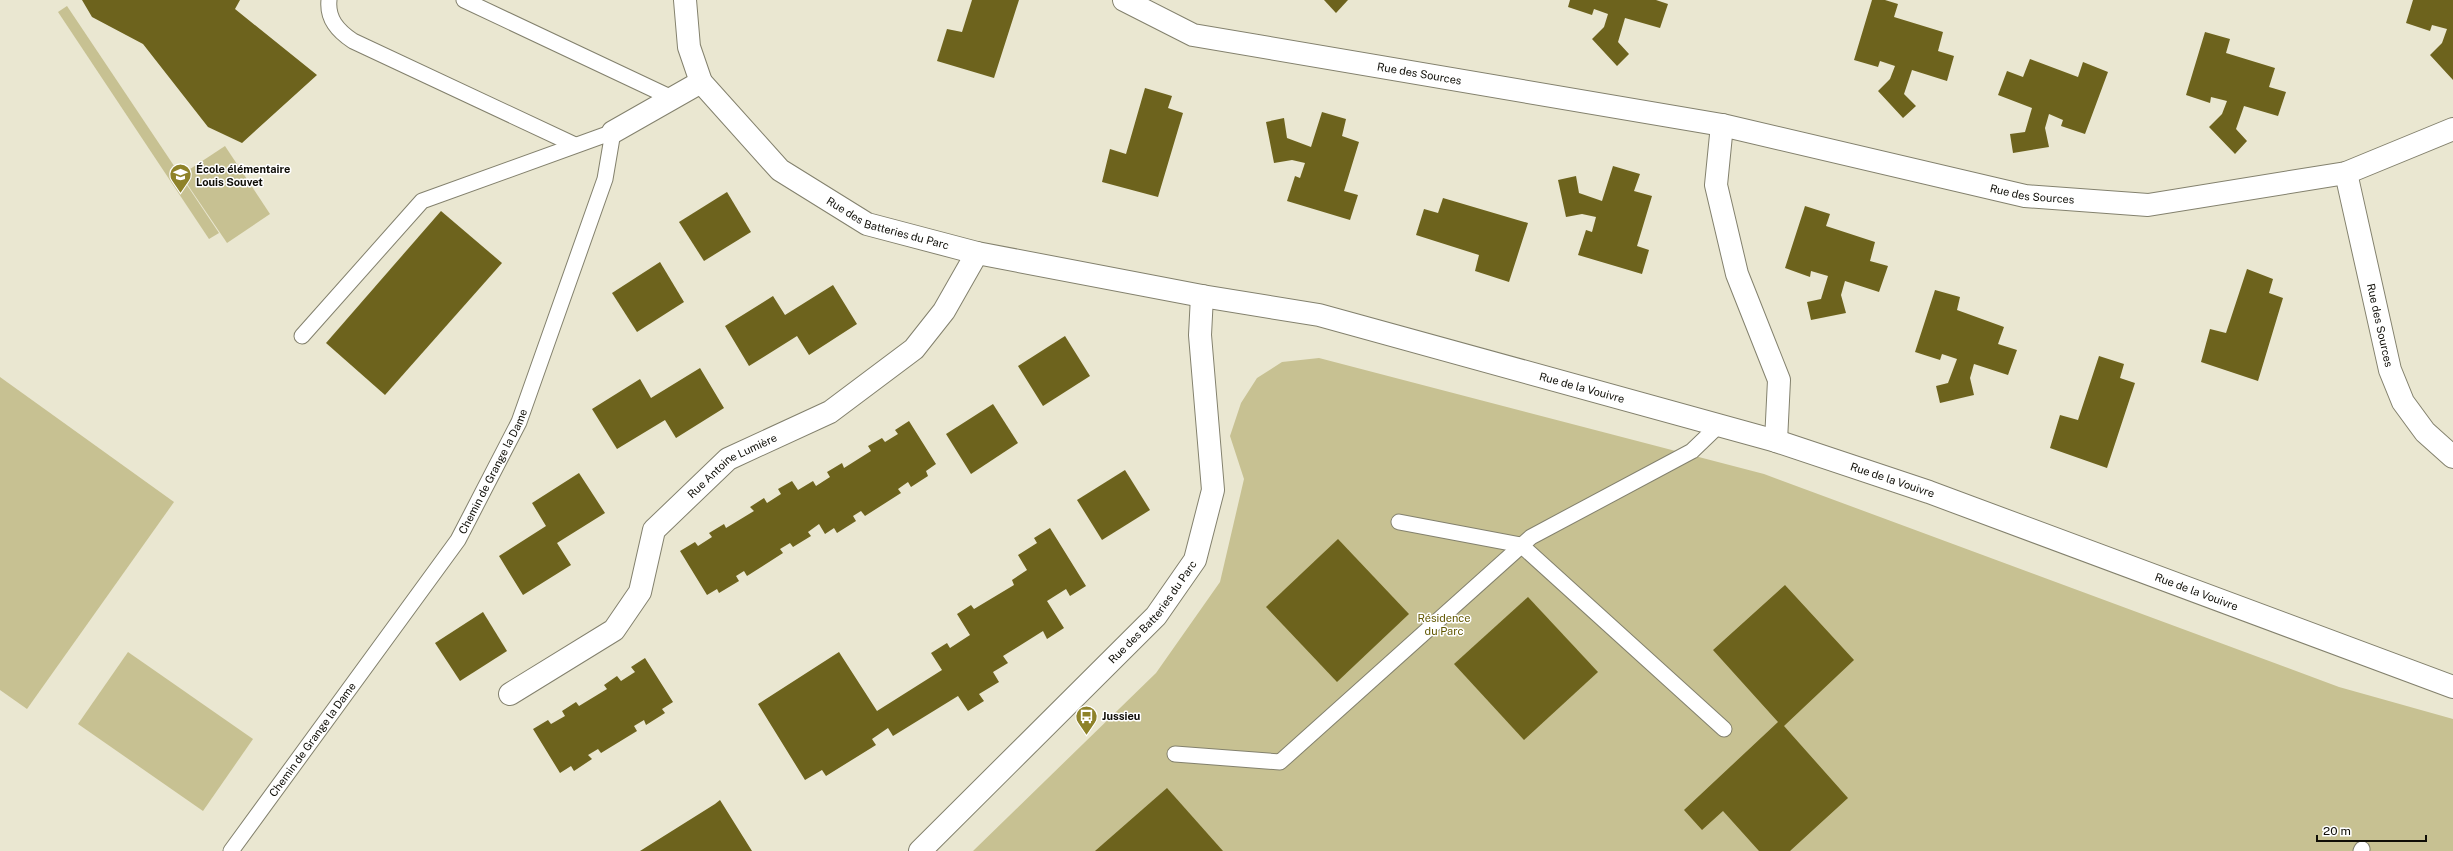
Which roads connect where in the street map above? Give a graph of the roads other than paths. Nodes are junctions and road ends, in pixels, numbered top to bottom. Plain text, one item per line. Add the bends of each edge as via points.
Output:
1 (329, 0) edge
2 (464, 0) edge
3 (685, 0) edge
4 (1124, 0) edge
5 (701, 82) junction
6 (674, 98) junction
7 (1722, 125) junction
8 (2453, 129) edge
9 (613, 132) junction
10 (575, 145) junction
11 (2346, 173) junction
12 (977, 253) junction
13 (1202, 296) junction
14 (1319, 315) joint
15 (302, 336) dead end
16 (1718, 426) junction
17 (1776, 442) junction
18 (2453, 457) edge
19 (1399, 522) dead end
20 (1521, 545) junction
21 (2453, 687) edge
22 (510, 694) dead end
23 (1724, 729) dead end
24 (1175, 754) dead end
25 (231, 851) edge
26 (920, 851) edge

1 - 10 lane via 328,7 332,20 340,33 353,41
2 - 6 lane
3 - 5 street, Rue des Batteries du Parc via 689,47
4 - 7 street, Rue des Sources via 1193,35
5 - 6 street
5 - 12 street, Rue des Batteries du Parc via 780,170 867,224
6 - 9 street
7 - 11 street, Rue des Sources via 2032,196 2148,205
7 - 17 street via 1716,185 1737,274 1778,380
8 - 11 street, Rue des Sources
9 - 10 lane
9 - 25 lane, Chemin de Grange la Dame via 605,179 518,422 458,540
10 - 15 lane via 422,201
11 - 18 street, Rue des Sources via 2390,370 2403,402 2425,432
12 - 13 street, Rue des Batteries du Parc
12 - 22 street, Rue Antoine Lumière via 944,311 914,350 830,412 728,459 654,530 640,592 614,630
13 - 14 street, Rue des Batteries du Parc
13 - 26 street, Rue des Batteries du Parc via 1200,335 1213,490 1195,560 1156,616
14 - 16 street, Rue de la Vouivre
16 - 17 street, Rue de la Vouivre
16 - 20 lane via 1692,451 1531,536
17 - 21 street, Rue de la Vouivre via 1929,492
19 - 20 lane
20 - 23 lane
20 - 24 lane via 1280,762

